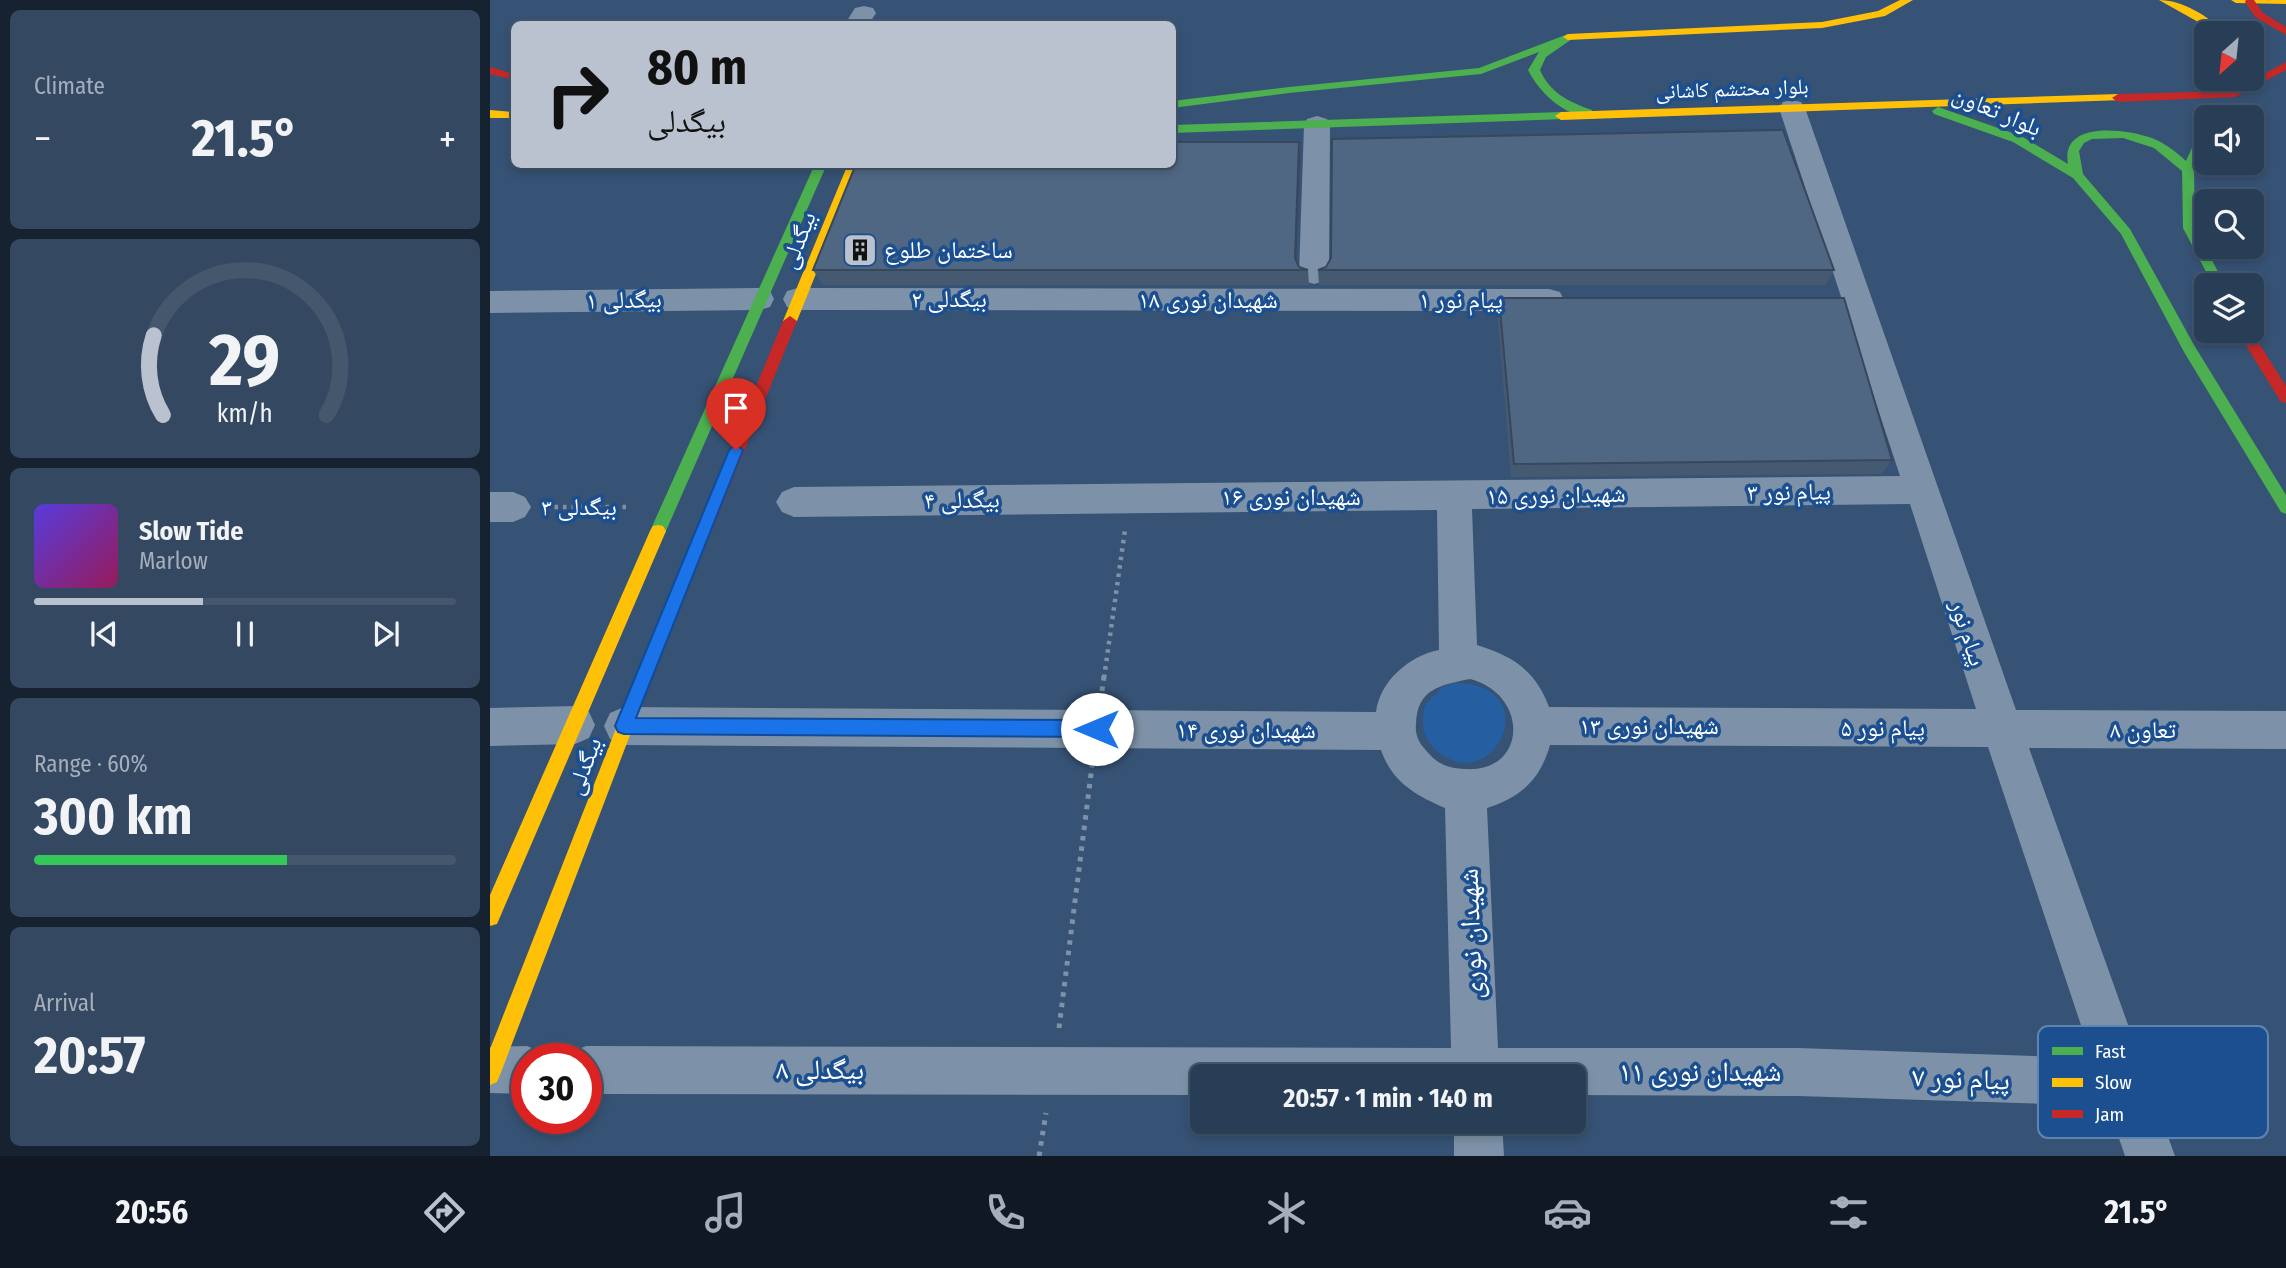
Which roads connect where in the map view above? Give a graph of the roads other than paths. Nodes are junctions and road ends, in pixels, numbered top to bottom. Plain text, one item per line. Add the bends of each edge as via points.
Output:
1 (1908, 0) edge
2 (2164, 0) edge
3 (2243, 1) edge
4 (2286, 1) edge
5 (2204, 21) edge
6 (2286, 32) edge
7 (1566, 37) junction
8 (2286, 65) edge
9 (490, 70) edge
10 (511, 75) edge
11 (1289, 90) junction
12 (2233, 91) edge
13 (2224, 98) junction
14 (1920, 104) junction
15 (1176, 105) edge
16 (1791, 108) junction
17 (490, 114) edge
18 (1591, 114) junction
19 (511, 115) edge
20 (1305, 125) junction
21 (1176, 129) edge
22 (2194, 157) edge
23 (819, 168) edge
24 (852, 168) edge
25 (2188, 170) junction
26 (799, 173) dead end
27 (2077, 175) junction
28 (808, 192) junction
29 (2213, 273) edge
30 (1314, 286) junction
31 (759, 299) junction
32 (798, 299) junction
33 (1100, 300) joint
34 (1582, 300) edge
35 (490, 302) edge
36 (2252, 343) edge
37 (2286, 398) edge
38 (1921, 490) junction
39 (1657, 494) joint
40 (1454, 496) junction
41 (1129, 498) joint
42 (794, 502) dead end
43 (2286, 508) edge
44 (1458, 662) junction
45 (599, 726) junction
46 (1533, 726) junction
47 (490, 727) edge
48 (1766, 727) joint
49 (2000, 729) junction
50 (2286, 730) edge
51 (1395, 731) junction
52 (1465, 791) junction
53 (490, 917) edge
54 (2103, 1026) edge
55 (1476, 1064) edge
56 (602, 1070) edge
57 (1190, 1070) edge
58 (503, 1072) edge
59 (1798, 1072) joint
60 (1586, 1073) edge
61 (2038, 1080) edge
62 (1478, 1134) edge
63 (2143, 1138) edge
64 (1479, 1156) edge
65 (2150, 1156) edge

1 - 7 main road via 1881,14 1822,25
2 - 5 main road
3 - 4 main road
3 - 6 main road
7 - 11 main road via 1480,71
7 - 18 main road via 1542,55 1534,70 1538,85 1551,97
8 - 13 main road, بلوار محتشم کاشانی
9 - 10 main road
11 - 15 main road
11 - 20 main road via 1272,99 1266,108 1269,116
12 - 13 main road
13 - 14 main road, بلوار محتشم کاشانی
14 - 16 main road, بلوار محتشم کاشانی
14 - 27 main road, بلوار تعاون via 2017,139
16 - 18 main road, بلوار محتشم کاشانی
16 - 38 street, پیام نور via 1845,299
17 - 19 main road
18 - 20 main road, بلوار محتشم کاشانی
20 - 21 main road, بلوار محتشم کاشانی
20 - 30 street
22 - 25 main road
23 - 28 main road, بیگدلی
24 - 32 main road, بیگدلی
25 - 27 main road via 2162,147 2106,133 2078,142 2071,151
25 - 29 main road via 2189,228
26 - 28 main road
27 - 43 main road, بلوار تعاون via 2126,232 2189,348
28 - 31 main road, بیگدلی
30 - 33 street, شهیدان نوری ۱۸
30 - 34 street, پیام نور ۱
31 - 35 street, بیگدلی ۱
31 - 45 main road, بیگدلی via 668,507
32 - 33 street, بیگدلی ۲
32 - 45 main road, بیگدلی
36 - 37 main road
38 - 39 street, پیام نور ۳
38 - 49 street, پیام نور
39 - 40 street, شهیدان نوری ۱۵
40 - 41 street, شهیدان نوری ۱۶
40 - 44 street
41 - 42 street, بیگدلی ۴
44 - 46 street via 1492,667 1511,680 1526,697
44 - 51 street via 1427,669 1411,681 1400,698
45 - 47 street, شهیدان نوری ۱۴
45 - 51 street, شهیدان نوری ۱۴
45 - 53 main road, بیگدلی
45 - 58 main road, بیگدلی
46 - 48 street, شهیدان نوری ۱۳
46 - 52 street via 1524,761 1510,777 1488,788
48 - 49 street, پیام نور ۵
49 - 50 street, تعاون ۸
49 - 54 street, پیام نور
51 - 52 street via 1406,760 1422,776 1442,787
52 - 55 street, شهیدان نوری
56 - 57 street, بیگدلی ۸
59 - 60 street, شهیدان نوری ۱۱
59 - 61 street, پیام نور ۷
62 - 64 street
63 - 65 street, پیام نور

